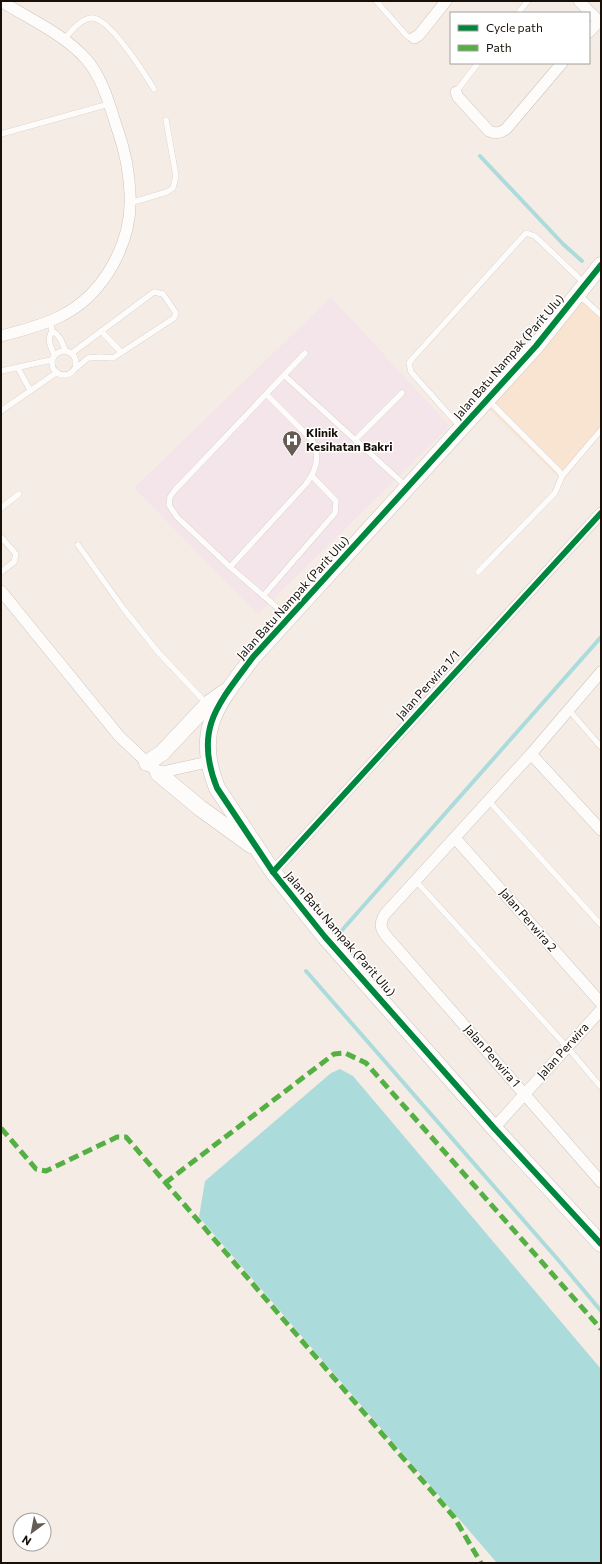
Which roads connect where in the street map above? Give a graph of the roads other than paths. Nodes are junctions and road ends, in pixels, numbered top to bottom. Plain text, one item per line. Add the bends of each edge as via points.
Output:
1 (1, 1) edge
2 (376, 1) edge
3 (446, 1) edge
4 (528, 1) edge
5 (579, 1) edge
6 (519, 12) edge
7 (600, 22) edge
8 (590, 31) edge
9 (414, 38) joint
10 (63, 40) junction
11 (477, 64) edge
12 (561, 64) edge
13 (154, 88) dead end
14 (456, 92) joint
15 (109, 104) junction
16 (166, 120) dead end
17 (1, 134) edge
18 (130, 203) junction
19 (601, 265) edge
20 (582, 289) junction
21 (601, 315) edge
22 (51, 325) junction
23 (102, 330) junction
24 (1, 336) edge
25 (65, 350) junction
26 (122, 352) junction
27 (72, 353) junction
28 (306, 353) dead end
29 (54, 354) junction
30 (51, 360) junction
31 (18, 368) junction
32 (75, 369) junction
33 (1, 371) edge
34 (56, 373) junction
35 (285, 376) junction
36 (30, 390) junction
37 (402, 393) dead end
38 (267, 395) junction
39 (487, 400) junction
40 (1, 411) edge
41 (461, 428) junction
42 (601, 430) edge
43 (355, 440) junction
44 (312, 476) junction
45 (562, 476) junction
46 (408, 487) junction
47 (19, 494) dead end
48 (1, 508) edge
49 (601, 513) edge
50 (1, 537) edge
51 (78, 545) dead end
52 (230, 567) junction
53 (1, 572) edge
54 (478, 572) dead end
55 (1, 591) edge
56 (263, 596) junction
57 (289, 618) junction
58 (601, 672) edge
59 (231, 688) junction
60 (208, 704) junction
61 (568, 709) junction
62 (601, 747) edge
63 (531, 754) junction
64 (208, 762) junction
65 (152, 768) junction
66 (488, 800) junction
67 (601, 830) edge
68 (455, 838) junction
69 (257, 849) junction
70 (273, 872) junction
71 (415, 880) junction
72 (601, 925) edge
73 (601, 1003) edge
74 (601, 1010) edge
75 (567, 1047) junction
76 (601, 1087) edge
77 (525, 1094) junction
78 (494, 1128) junction
79 (601, 1182) edge
80 (601, 1244) edge

1 - 10 street
2 - 9 lane via 406,35
3 - 9 street
4 - 6 lane
5 - 7 street
7 - 8 street
10 - 13 lane via 85,20 93,18 100,21 127,49
10 - 15 street via 90,64
11 - 14 lane
12 - 14 street via 500,133 490,131
15 - 17 lane
15 - 18 street via 128,167
16 - 18 lane via 176,176 173,188
18 - 22 street via 123,242 112,267 81,303
19 - 20 street, Jalan Batu Nampak (Parit Ulu)
20 - 21 lane
20 - 39 street, Jalan Batu Nampak (Parit Ulu) via 536,346
20 - 41 lane via 535,236 526,233 413,358 409,363 411,372
22 - 24 street
22 - 25 lane via 61,338
22 - 29 lane via 49,342
23 - 26 lane
23 - 26 lane via 154,292 163,294 176,313 174,318
23 - 27 lane
25 - 27 lane
25 - 29 lane
26 - 32 lane via 113,358 88,358
27 - 32 lane via 76,363
28 - 35 lane
29 - 30 lane
30 - 31 lane
30 - 34 lane
31 - 33 lane
31 - 36 lane
32 - 34 lane via 67,375
34 - 36 lane
35 - 38 lane
35 - 43 lane
36 - 40 lane
37 - 43 lane
38 - 44 lane via 316,447 317,463
38 - 52 lane via 170,497 169,505 177,517
39 - 41 street, Jalan Batu Nampak (Parit Ulu)
39 - 45 lane
41 - 46 street, Jalan Batu Nampak (Parit Ulu)
42 - 45 lane
43 - 46 lane
44 - 52 lane
44 - 56 lane via 336,501 335,513
45 - 54 lane via 555,493
46 - 57 street, Jalan Batu Nampak (Parit Ulu)
47 - 48 lane
49 - 70 street, Jalan Perwira 1/1
50 - 53 lane via 16,554 14,562
51 - 60 lane via 145,635
52 - 56 lane
55 - 65 street via 119,736
56 - 57 lane
57 - 59 street, Jalan Batu Nampak (Parit Ulu) via 254,657
58 - 61 street
59 - 60 street
59 - 64 street, Jalan Batu Nampak (Parit Ulu) via 220,704 208,734
60 - 65 street via 162,753
61 - 62 lane
61 - 63 street
63 - 66 street
63 - 67 street
64 - 65 street
64 - 69 street, Jalan Batu Nampak (Parit Ulu) via 217,788
65 - 69 street via 228,830
66 - 68 street
66 - 72 lane
68 - 71 street
68 - 73 street, Jalan Perwira 2
69 - 70 street, Jalan Batu Nampak (Parit Ulu)
70 - 78 street, Jalan Batu Nampak (Parit Ulu) via 325,937
71 - 75 lane
71 - 77 street, Jalan Perwira 1 via 381,920 382,930
74 - 75 street, Jalan Perwira
75 - 76 lane
75 - 77 street, Jalan Perwira
77 - 78 street, Jalan Perwira
77 - 79 street, Jalan Perwira 1
78 - 80 street, Jalan Batu Nampak (Parit Ulu)

